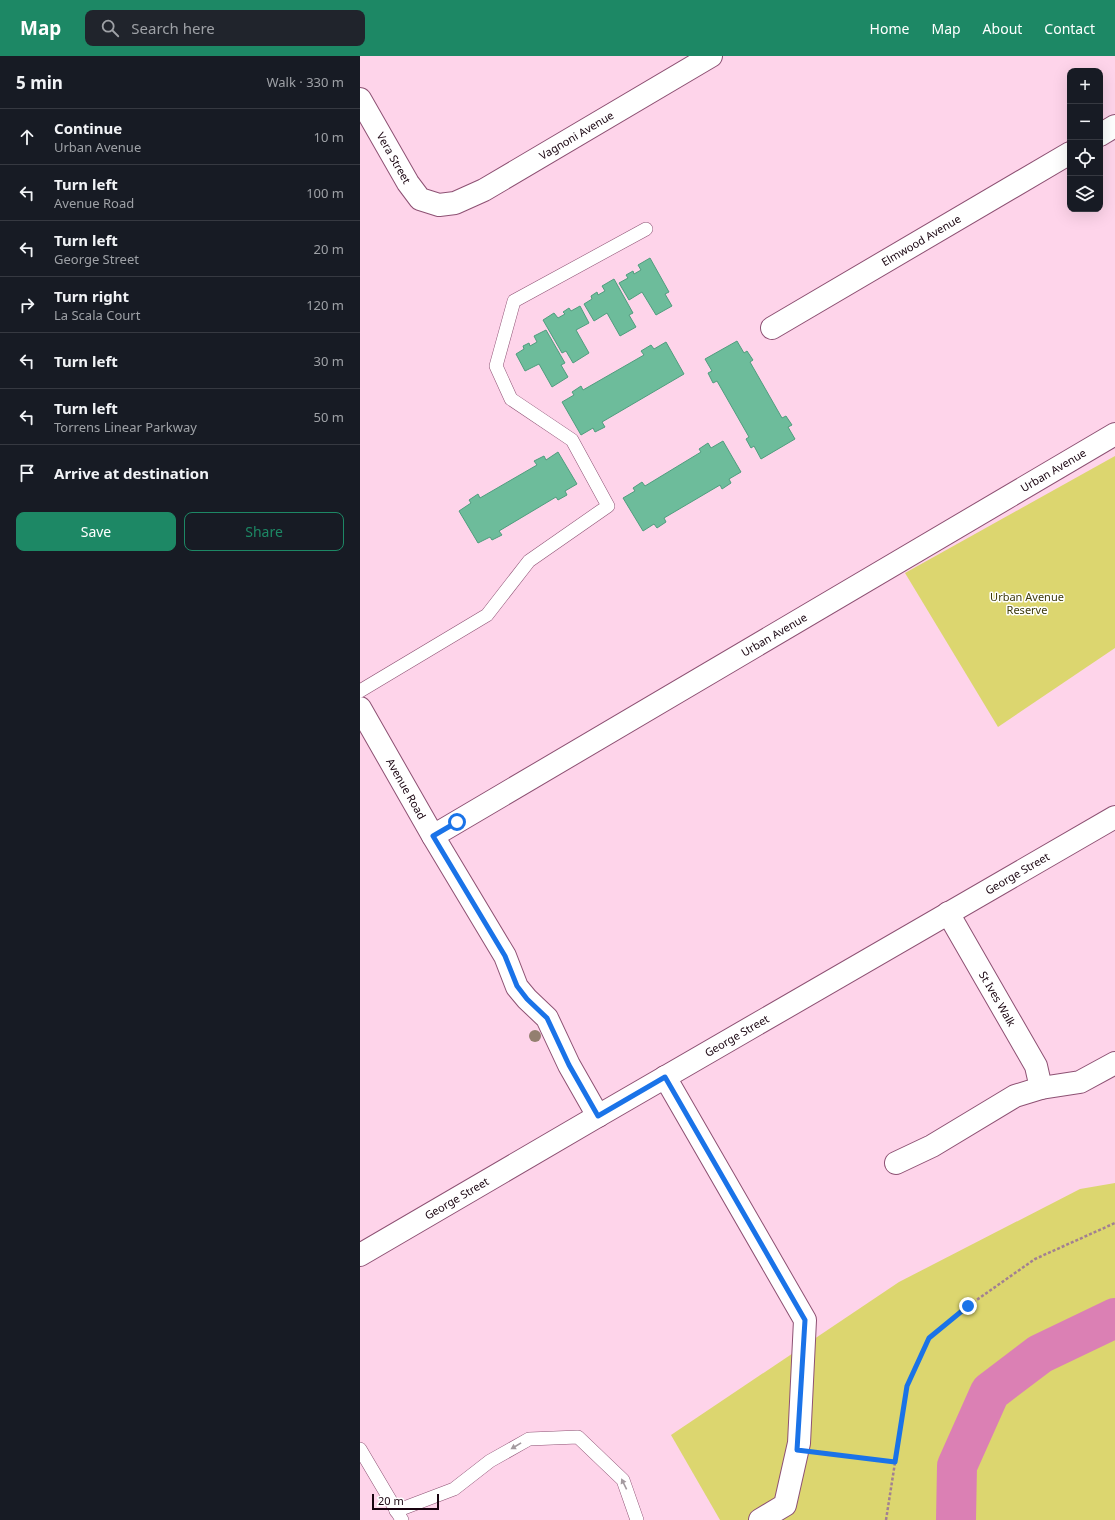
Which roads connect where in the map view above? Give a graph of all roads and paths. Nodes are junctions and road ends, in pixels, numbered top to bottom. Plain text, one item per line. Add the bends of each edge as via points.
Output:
1 (711, 56) edge
2 (360, 99) edge
3 (1115, 126) edge
4 (1103, 133) edge
5 (1067, 155) edge
6 (438, 205) joint
7 (646, 229) dead end
8 (772, 328) dead end
9 (1115, 434) edge
10 (360, 691) edge
11 (360, 708) edge
12 (1115, 817) edge
13 (433, 836) junction
14 (948, 913) junction
15 (1115, 1063) edge
16 (665, 1077) junction
17 (1041, 1088) junction
18 (598, 1116) junction
19 (896, 1163) dead end
20 (1115, 1223) edge
21 (360, 1255) edge
22 (360, 1449) edge
23 (797, 1450) junction
24 (895, 1462) junction
25 (399, 1516) edge
26 (638, 1520) edge
27 (760, 1520) edge
28 (886, 1520) edge

1 - 6 street, Vagnoni Avenue via 484,190 455,203
2 - 6 street, Vera Street via 420,199
3 - 4 street
5 - 8 street, Elmwood Avenue
7 - 10 lane via 514,302 496,366 511,399 572,440 608,506 528,561 488,615
9 - 13 street, Urban Avenue
11 - 13 street, Avenue Road
12 - 14 street, George Street
13 - 18 street, Avenue Road via 505,956 517,986 547,1018 569,1065
14 - 16 street, George Street
14 - 17 street, St Ives Walk via 1036,1066
15 - 17 street via 1080,1082
16 - 18 street, George Street
16 - 23 street via 805,1320
17 - 19 street via 1015,1096 932,1146
18 - 21 street, George Street
20 - 24 path via 1035,1260 968,1306 929,1338 907,1386
22 - 25 lane
23 - 24 path
23 - 27 street via 785,1506
24 - 28 path
26 -> 25 lane via 623,1480 578,1437 529,1438 490,1461 454,1489

